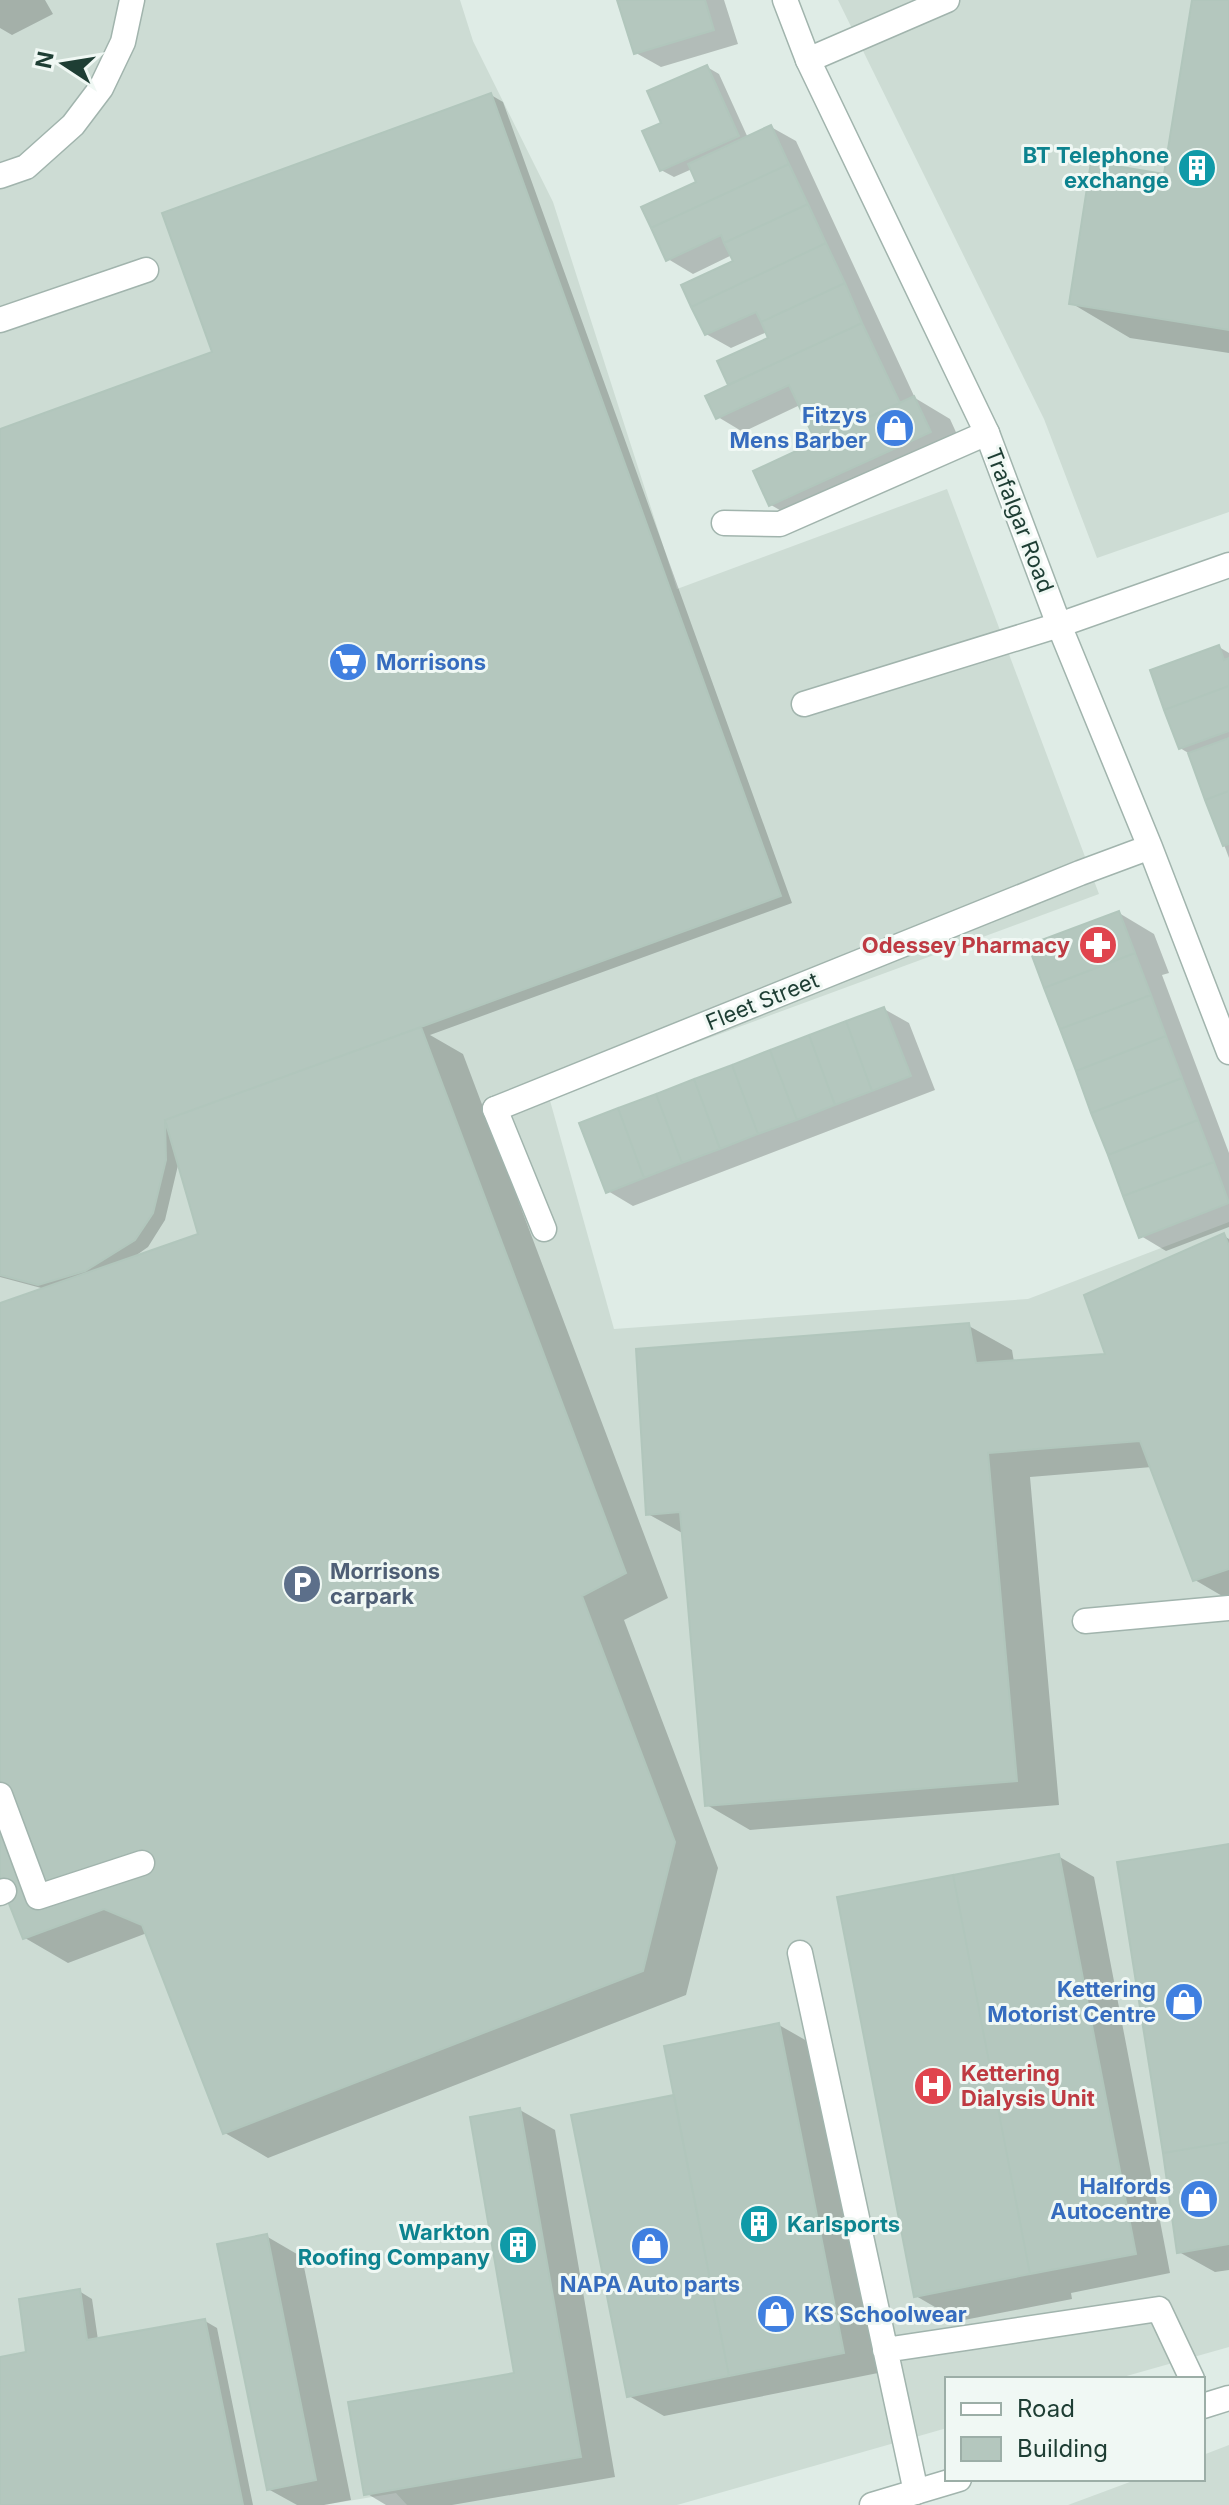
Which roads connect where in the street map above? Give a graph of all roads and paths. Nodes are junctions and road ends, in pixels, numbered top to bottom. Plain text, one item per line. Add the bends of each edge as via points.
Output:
1 (132, 0) edge
2 (785, 0) edge
3 (947, 0) edge
4 (808, 60) junction
5 (0, 176) edge
6 (146, 270) dead end
7 (0, 320) edge
8 (987, 433) junction
9 (724, 523) dead end
10 (1229, 565) edge
11 (1059, 625) junction
12 (804, 704) dead end
13 (1150, 847) junction
14 (1229, 1052) edge
15 (544, 1229) dead end
16 (1229, 1608) edge
17 (1085, 1621) dead end
18 (0, 1795) edge
19 (142, 1863) dead end
20 (800, 1953) dead end
21 (885, 2350) junction
22 (1191, 2377) edge
23 (1229, 2398) edge
24 (1205, 2404) edge
25 (952, 2481) edge
26 (916, 2492) junction
27 (872, 2505) edge

1 - 5 street via 123,42 101,88 73,125 26,167
2 - 4 street, Trafalgar Road
3 - 4 street
4 - 8 street, Trafalgar Road
6 - 7 street
8 - 9 street via 780,524
8 - 11 street, Trafalgar Road
10 - 11 street
11 - 12 street
11 - 13 street, Trafalgar Road
13 - 14 street, Trafalgar Road
13 - 15 street, Fleet Street via 495,1109
16 - 17 street
18 - 19 street via 38,1897
20 - 21 street
21 - 22 street via 1159,2309
21 - 26 street
23 - 24 street
25 - 26 street
26 - 27 street

